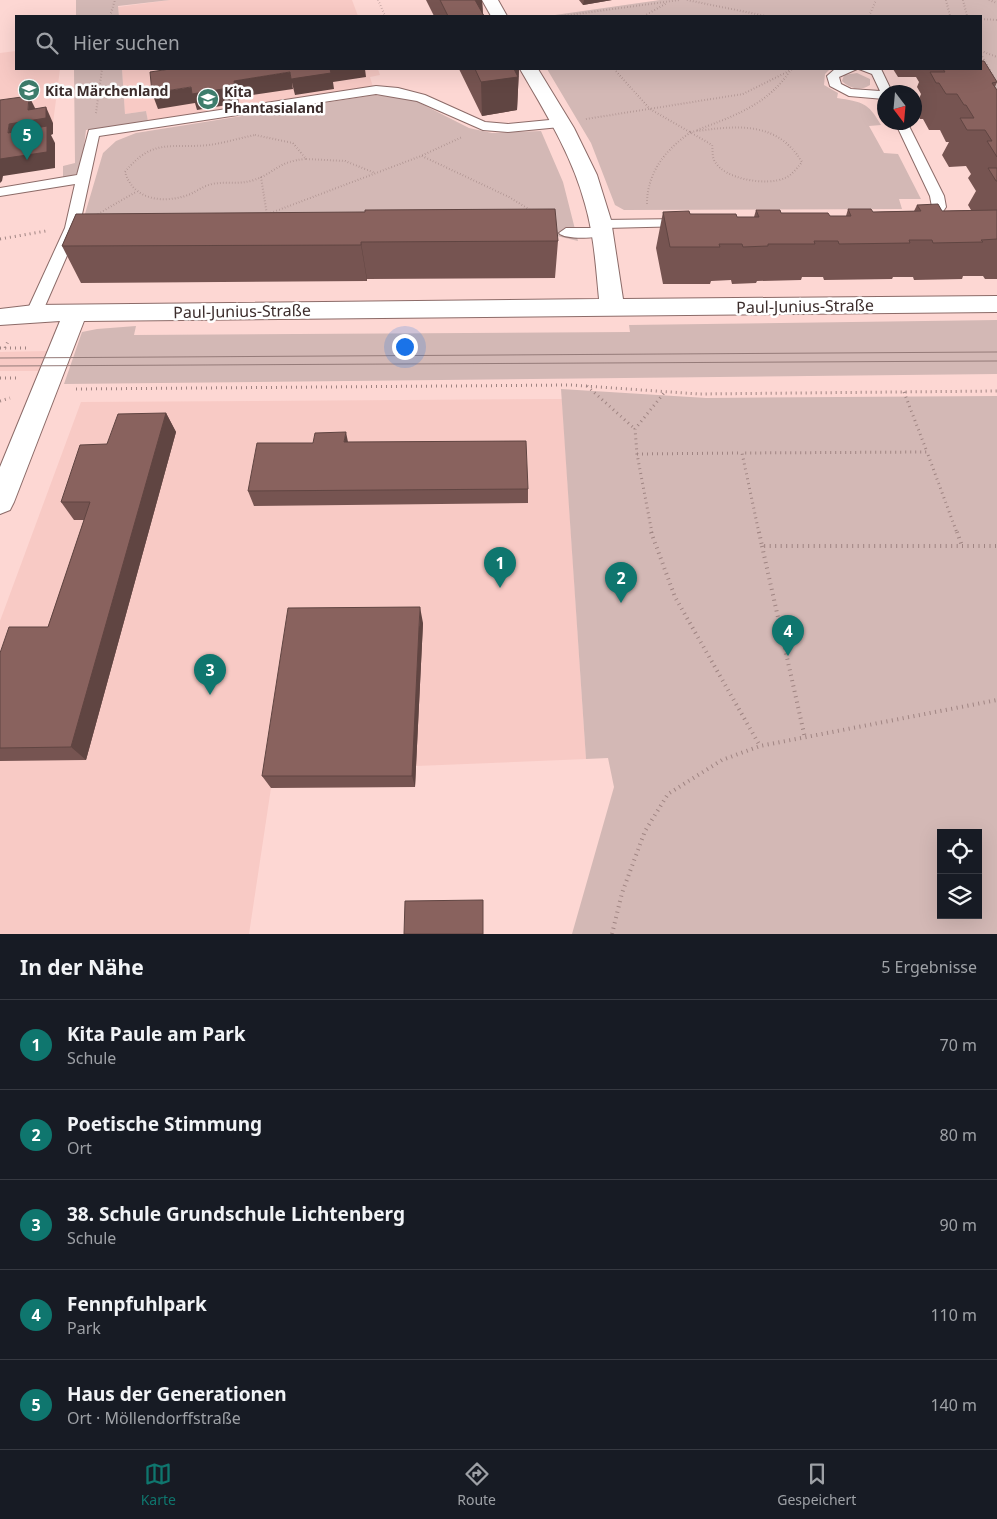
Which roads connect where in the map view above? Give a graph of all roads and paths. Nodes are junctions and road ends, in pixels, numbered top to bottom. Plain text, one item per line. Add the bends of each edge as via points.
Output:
1 (115, 0) edge
2 (378, 0) edge
3 (490, 0) edge
4 (679, 0) edge
5 (687, 0) edge
6 (876, 0) edge
7 (946, 0) edge
8 (963, 0) edge
9 (988, 0) edge
10 (670, 1) edge
11 (997, 3) edge
12 (110, 15) edge
13 (385, 15) edge
14 (498, 15) edge
15 (569, 15) edge
16 (646, 15) edge
17 (761, 15) edge
18 (869, 15) edge
19 (950, 15) edge
20 (967, 15) edge
21 (982, 19) edge
22 (997, 20) edge
23 (982, 52) edge
24 (982, 54) edge
25 (997, 57) edge
26 (102, 70) edge
27 (530, 70) edge
28 (615, 70) edge
29 (790, 70) edge
30 (791, 70) edge
31 (841, 70) edge
32 (871, 70) edge
33 (997, 83) edge
34 (882, 85) edge
35 (877, 94) edge
36 (650, 109) junction
37 (560, 123) junction
38 (483, 126) junction
39 (905, 130) edge
40 (690, 132) junction
41 (93, 133) junction
42 (421, 156) junction
43 (306, 159) junction
44 (375, 173) junction
45 (261, 177) junction
46 (84, 178) junction
47 (0, 192) edge
48 (136, 192) junction
49 (648, 212) dead end
50 (267, 215) junction
51 (92, 217) edge
52 (260, 217) edge
53 (906, 222) edge
54 (698, 223) edge
55 (72, 228) junction
56 (601, 228) junction
57 (566, 233) joint
58 (0, 238) edge
59 (997, 304) edge
60 (612, 308) junction
61 (34, 313) junction
62 (75, 313) junction
63 (0, 317) edge
64 (0, 348) edge
65 (30, 348) dead end
66 (0, 378) edge
67 (19, 378) dead end
68 (586, 386) junction
69 (46, 389) junction
70 (665, 392) junction
71 (904, 392) junction
72 (997, 392) edge
73 (635, 429) junction
74 (926, 452) junction
75 (742, 453) junction
76 (637, 454) junction
77 (0, 502) edge
78 (762, 546) junction
79 (962, 546) junction
80 (997, 546) edge
81 (997, 700) edge
82 (805, 738) junction
83 (760, 746) junction
84 (612, 934) edge

1 - 12 path
2 - 13 path
3 - 14 street
4 - 10 path
5 - 17 path
6 - 18 path
7 - 19 path
8 - 20 path
9 - 11 path
10 - 15 path
10 - 16 path
21 - 22 path
23 - 25 path
24 - 33 path
26 - 41 path
27 - 37 street
28 - 36 path
29 - 36 path via 742,94
30 - 40 path via 781,86 754,108
31 - 35 lane via 833,76 836,86 849,92
32 - 34 lane via 877,71
36 - 37 path
36 - 40 path
37 - 38 lane via 508,128
37 - 56 street via 584,168
38 - 41 lane via 421,98 376,90
38 - 42 path
39 - 53 lane via 938,196 939,207 933,216
40 - 40 path via 712,145 714,161 725,172 755,182 784,178 802,162 796,148 769,131 731,127
40 - 49 path via 662,158 646,198
41 - 46 lane
42 - 44 path
42 - 57 path via 509,197
43 - 44 path via 332,158
43 - 45 path via 279,164
43 - 48 path via 293,143 264,135 209,145 160,146 136,158 125,172 126,180
44 - 50 path
45 - 48 path via 236,184 210,184 186,196 169,199 160,200
45 - 50 path
46 - 47 lane
46 - 55 lane
48 - 51 path
50 - 52 path
54 - 56 lane
55 - 58 path
55 - 61 lane
56 - 57 lane
56 - 60 street
59 - 60 street, Paul-Junius-Straße
60 - 62 street, Paul-Junius-Straße
61 - 62 street, Paul-Junius-Straße
61 - 63 street, Paul-Junius-Straße
62 - 69 street
64 - 65 path
66 - 67 path
68 - 69 path
68 - 70 path
68 - 73 path
69 - 77 street
70 - 71 path
70 - 73 path
71 - 72 path
71 - 74 path
73 - 76 path
74 - 75 path
74 - 79 path
75 - 76 path
75 - 78 path
76 - 83 path via 651,531 675,597
78 - 79 path
78 - 82 path
79 - 80 path
81 - 82 path
82 - 83 path
83 - 84 path via 722,760 668,794 645,830 622,893

